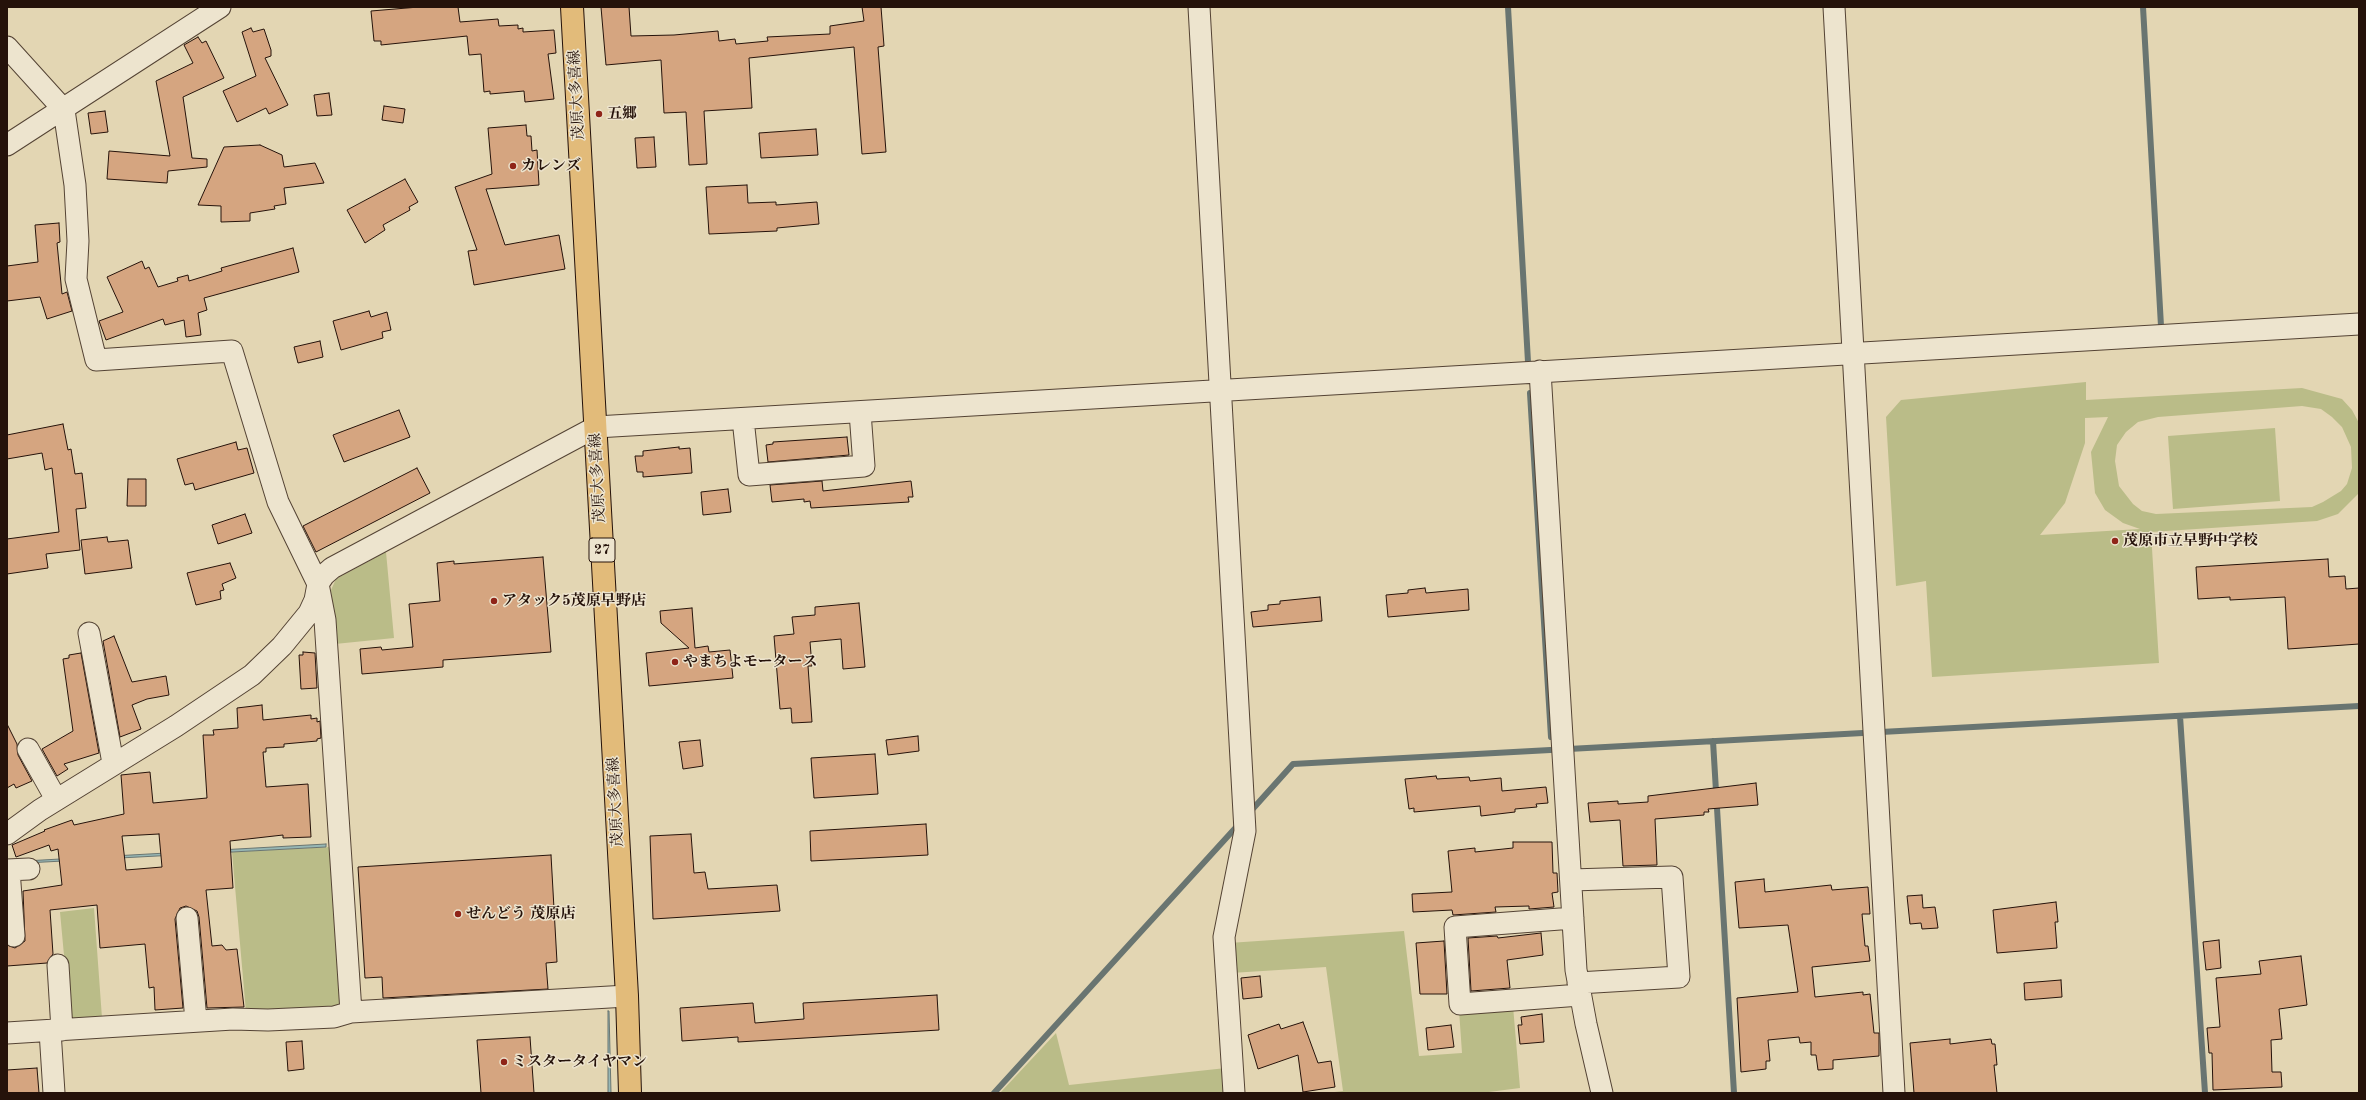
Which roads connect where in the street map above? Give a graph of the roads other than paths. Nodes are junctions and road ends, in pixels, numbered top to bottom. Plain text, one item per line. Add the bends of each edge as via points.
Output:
1 (220, 7) edge
2 (572, 7) edge
3 (1199, 7) edge
4 (1834, 7) edge
5 (7, 47) edge
6 (64, 110) junction
7 (7, 145) edge
8 (2359, 324) edge
9 (1855, 353) junction
10 (1540, 371) junction
11 (1221, 390) junction
12 (860, 412) junction
13 (743, 419) junction
14 (596, 427) junction
15 (318, 584) junction
16 (89, 633) dead end
17 (28, 749) dead end
18 (113, 763) junction
19 (56, 799) junction
20 (7, 834) edge
21 (15, 869) edge
22 (1570, 880) junction
23 (187, 918) dead end
24 (1573, 918) junction
25 (14, 936) dead end
26 (58, 965) dead end
27 (1579, 989) junction
28 (627, 996) junction
29 (351, 1012) junction
30 (196, 1021) junction
31 (56, 1030) junction
32 (7, 1033) edge
33 (54, 1093) edge
34 (630, 1093) edge
35 (1234, 1093) edge
36 (1602, 1093) edge
37 (1894, 1093) edge

1 - 6 street
2 - 14 main road, 茂原大多喜線 / 27
3 - 11 street
4 - 9 street
5 - 6 street
6 - 7 street
6 - 15 street via 75,185 78,241 76,279 96,360 232,351 278,502
8 - 9 street
9 - 10 street
9 - 37 street
10 - 11 street
10 - 22 street
11 - 12 street
11 - 35 street via 1245,832 1224,937
12 - 13 street
12 - 13 street via 864,466 749,475
13 - 14 street
14 - 15 street via 332,568
14 - 28 main road, 茂原大多喜線 / 27
15 - 18 street via 309,613 282,646 252,675 176,726
15 - 29 street via 325,620
16 - 18 street
17 - 19 street
18 - 19 street
19 - 20 street
21 - 25 street
22 - 24 street
22 - 27 street via 1672,877 1679,977
23 - 30 street
24 - 27 street
24 - 27 street via 1455,927 1460,1004
26 - 31 street
27 - 36 street
28 - 29 street
28 - 34 main road, 茂原大多喜線 / 27
29 - 30 street via 334,1017
30 - 31 street
31 - 32 street
31 - 33 street

